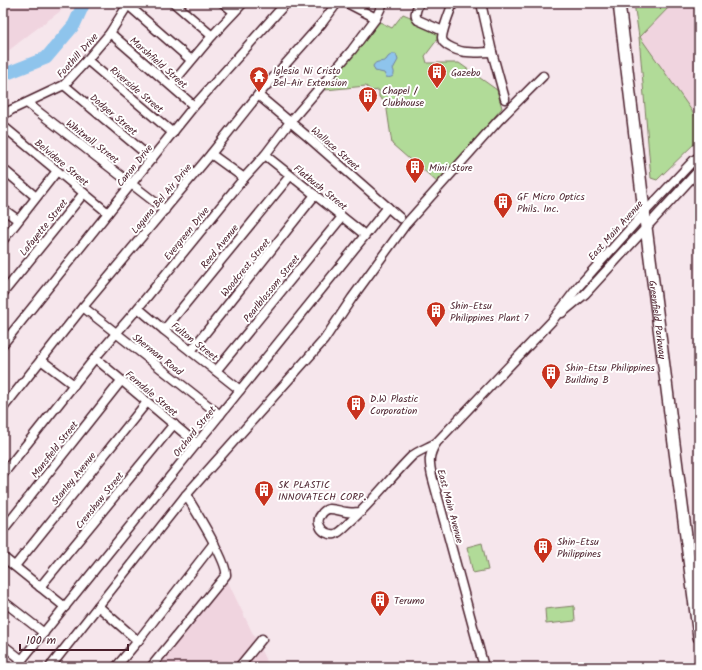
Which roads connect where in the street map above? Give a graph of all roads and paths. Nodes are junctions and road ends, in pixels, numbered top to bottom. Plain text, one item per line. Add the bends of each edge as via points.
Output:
1 (174, 3) edge
2 (223, 3) edge
3 (243, 3) edge
4 (286, 3) edge
5 (337, 3) edge
6 (347, 3) edge
7 (383, 3) edge
8 (419, 3) edge
9 (453, 3) edge
10 (480, 3) edge
11 (619, 3) edge
12 (129, 4) edge
13 (234, 12) junction
14 (376, 18) junction
15 (443, 32) junction
16 (110, 33) junction
17 (212, 36) junction
18 (492, 52) junction
19 (87, 60) junction
20 (191, 60) junction
21 (543, 76) dead end
22 (171, 85) junction
23 (64, 86) junction
24 (258, 95) junction
25 (505, 99) dead end
26 (27, 103) junction
27 (194, 106) junction
28 (3, 115) edge
29 (290, 122) junction
30 (3, 126) edge
31 (173, 133) junction
32 (211, 154) junction
33 (265, 154) junction
34 (699, 157) edge
35 (152, 159) junction
36 (3, 169) edge
37 (699, 170) edge
38 (57, 171) junction
39 (290, 176) junction
40 (244, 178) junction
41 (132, 183) junction
42 (84, 193) junction
43 (316, 196) junction
44 (36, 197) junction
45 (388, 207) junction
46 (3, 209) edge
47 (165, 210) junction
48 (645, 212) junction
49 (108, 213) junction
50 (342, 217) junction
51 (400, 218) dead end
52 (18, 220) junction
53 (646, 227) junction
54 (365, 235) junction
55 (3, 240) edge
56 (3, 293) edge
57 (84, 307) junction
58 (138, 308) junction
59 (552, 321) junction
60 (164, 330) junction
61 (116, 333) junction
62 (3, 344) edge
63 (190, 351) junction
64 (95, 358) junction
65 (41, 360) junction
66 (216, 371) junction
67 (121, 380) junction
68 (74, 385) junction
69 (240, 390) junction
70 (148, 402) junction
71 (3, 408) edge
72 (220, 415) junction
73 (174, 424) junction
74 (436, 443) junction
75 (197, 444) junction
76 (3, 474) edge
77 (186, 495) junction
78 (361, 512) junction
79 (3, 530) edge
80 (214, 543) junction
81 (3, 557) edge
82 (15, 566) junction
83 (40, 587) junction
84 (3, 601) edge
85 (98, 606) junction
86 (65, 608) junction
87 (44, 633) junction
88 (699, 636) edge
89 (262, 639) dead end
90 (138, 641) junction
91 (3, 645) edge
92 (22, 660) junction
93 (16, 667) edge
94 (50, 667) edge
95 (116, 667) edge
96 (151, 667) edge
97 (239, 667) edge
98 (484, 667) edge

1 - 17 street
2 - 13 street
3 - 13 street
4 - 27 street, Canon Drive
5 - 24 street, Laguna Bel Air Drive
6 - 14 street
7 - 14 street, Evergreen Drive
8 - 15 street via 416,18
9 - 15 street
10 - 18 street
11 - 48 main road, Greenfield Parkway
12 - 16 street, Foothill Drive
12 - 20 street
13 - 17 street
14 - 29 street, Evergreen Drive
15 - 18 street via 442,38 446,46 466,52
16 - 19 street, Foothill Drive
16 - 22 street, Marshfield Street
17 - 20 street
18 - 25 street
19 - 23 street, Foothill Drive
19 - 31 street, Riverside Street
20 - 22 street
21 - 77 street via 498,121 406,224 324,340
22 - 27 street, Marshfield Street
23 - 26 street, Foothill Drive
23 - 35 street, Dodger Street
24 - 29 street, Wallace Street
24 - 32 street, Laguna Bel Air Drive
26 - 28 street, Foothill Drive
26 - 41 street, Whitnall Street
27 - 31 street, Canon Drive
29 - 33 street, Evergreen Drive
29 - 45 street, Wallace Street
30 - 38 street, Belvidere Street
31 - 35 street, Canon Drive
32 - 40 street
32 - 47 street, Laguna Bel Air Drive
33 - 39 street, Flatbush Street
33 - 40 street, Evergreen Drive
34 - 48 street, East Main Avenue
35 - 41 street, Canon Drive
36 - 44 street
37 - 53 street, East Main Avenue
38 - 42 street, Belvidere Street
38 - 44 street
39 - 43 street, Flatbush Street
39 - 60 street, Reed Avenue
40 - 58 street, Evergreen Drive
41 - 47 street, Whitnall Street
41 - 49 street, Canon Drive
42 - 49 street, Belvidere Street
42 - 56 street, Lafayette Street
43 - 50 street, Flatbush Street
43 - 63 street, Woodcrest Street
44 - 52 street
45 - 51 street, Wallace Street
45 - 54 street, Orchard Street
46 - 52 street
47 - 57 street, Laguna Bel Air Drive
48 - 53 main road, Greenfield Parkway
48 - 59 street, East Main Avenue via 578,287
49 - 62 street, Canon Drive
50 - 54 street, Flatbush Street
50 - 66 street, Pearlblossom Street
52 - 55 street
53 - 59 street, East Main Avenue via 585,294
53 - 88 main road, Greenfield Parkway
54 - 69 street, Orchard Street
57 - 61 street, Sherman Road
57 - 65 street, Laguna Bel Air Drive
58 - 60 street, Fulton Street
58 - 61 street, Evergreen Drive
59 - 74 street, East Main Avenue
60 - 63 street, Fulton Street
61 - 64 street, Evergreen Drive
61 - 72 street, Sherman Road
63 - 66 street, Fulton Street
64 - 67 street, Ferndale Street
64 - 68 street, Evergreen Drive
65 - 68 street
65 - 71 street, Laguna Bel Air Drive
66 - 69 street, Fulton Street
67 - 70 street, Ferndale Street
67 - 79 street, Mansfield Street
68 - 76 street, Evergreen Drive
69 - 72 street, Orchard Street
70 - 73 street, Ferndale Street
70 - 82 street, Stanley Avenue
72 - 75 street, Orchard Street
73 - 75 street, Ferndale Street
73 - 83 street, Crenshaw Street
74 - 78 street via 414,455
74 - 98 street, East Main Avenue via 430,454 430,470
75 - 86 street, Orchard Street
77 - 80 street
77 - 85 street
78 - 78 street via 328,509 321,514 319,526 324,532 335,534
80 - 90 street
80 - 96 street via 226,569 226,575
81 - 82 street
82 - 83 street
83 - 86 street
84 - 87 street
85 - 90 street
85 - 94 street
86 - 87 street, Orchard Street
87 - 92 street, Orchard Street
89 - 97 street
90 - 95 street
91 - 92 street
92 - 93 street, Orchard Street

